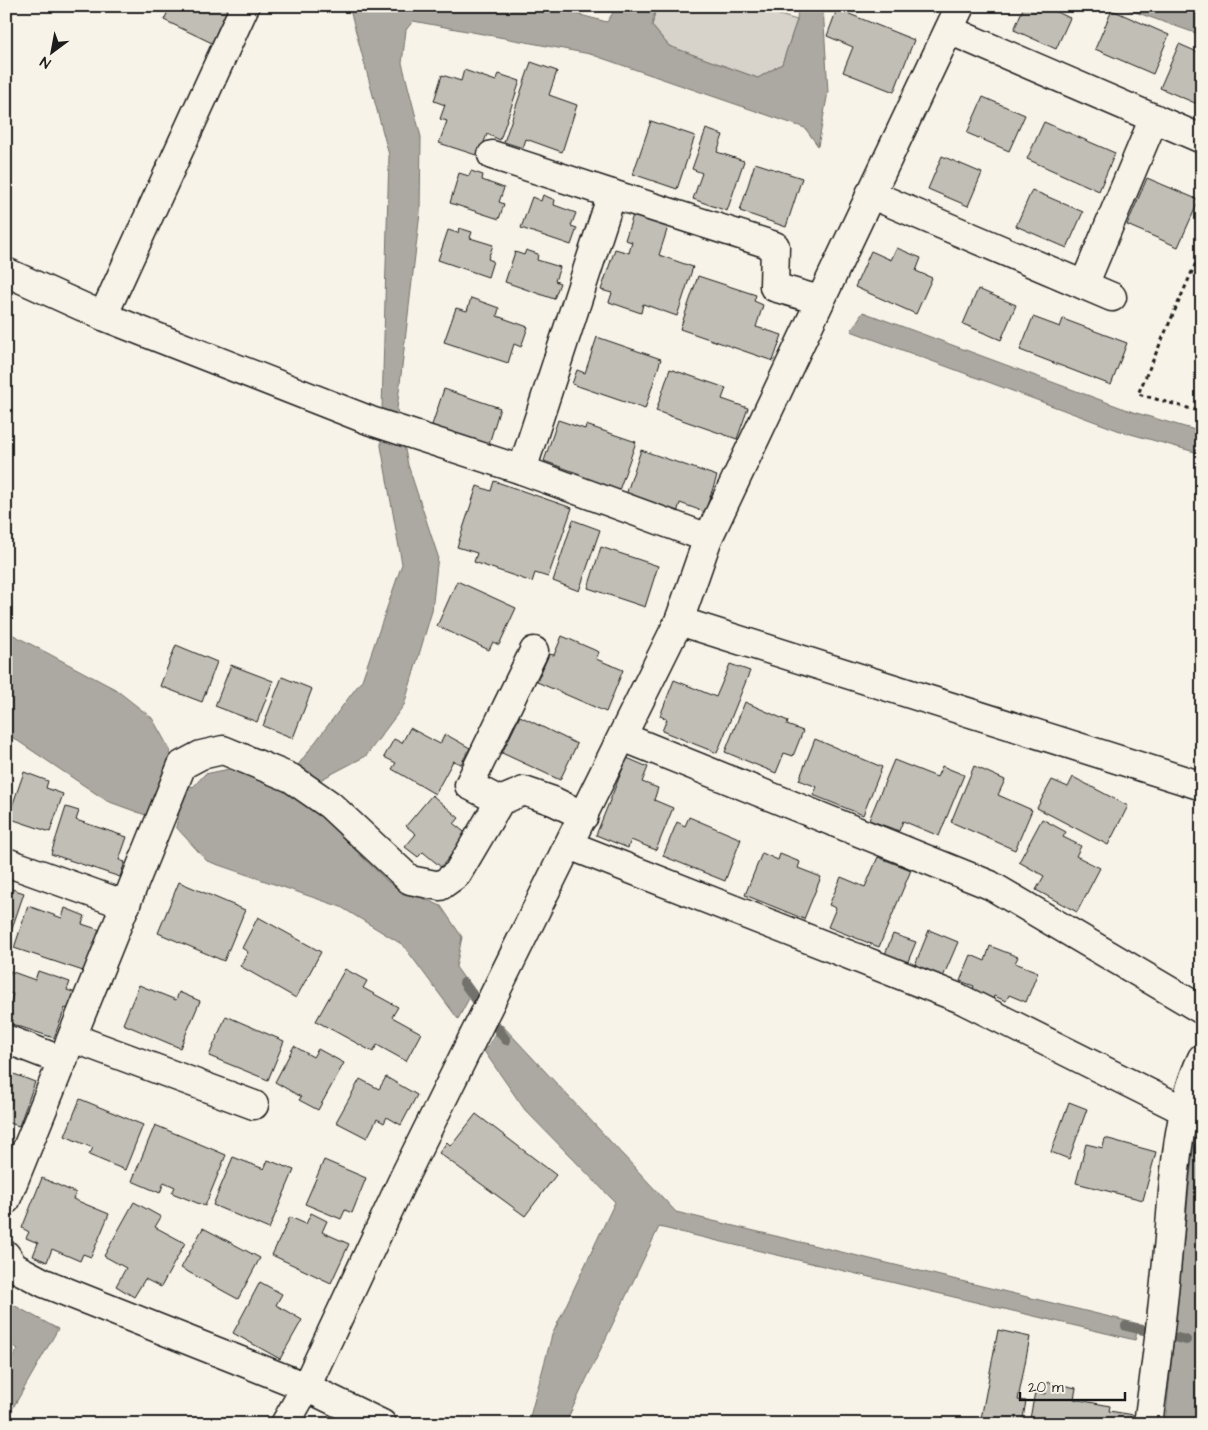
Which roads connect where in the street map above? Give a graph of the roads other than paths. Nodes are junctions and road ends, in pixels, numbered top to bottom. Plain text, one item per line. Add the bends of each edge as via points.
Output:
1 (245, 6) edge
2 (954, 18) edge
3 (1154, 118) junction
4 (1202, 139) edge
5 (492, 154) dead end
6 (612, 194) junction
7 (870, 194) junction
8 (6, 272) edge
9 (1084, 285) junction
10 (1112, 297) dead end
11 (819, 300) junction
12 (103, 316) junction
13 (522, 470) junction
14 (708, 538) junction
15 (679, 621) junction
16 (534, 651) dead end
17 (623, 737) junction
18 (1202, 786) edge
19 (500, 801) junction
20 (584, 816) junction
21 (569, 845) junction
22 (6, 862) edge
23 (126, 905) junction
24 (1202, 1010) edge
25 (6, 1040) edge
26 (68, 1049) junction
27 (1202, 1058) edge
28 (254, 1105) dead end
29 (1185, 1111) junction
30 (6, 1200) edge
31 (6, 1255) edge
32 (306, 1387) junction
33 (285, 1424) edge
34 (382, 1424) edge
35 (1148, 1424) edge

1 - 12 street
2 - 3 street
2 - 7 street
3 - 4 street
3 - 9 street
5 - 6 street
6 - 11 street via 775,246 774,287
6 - 13 street
7 - 9 street
7 - 11 street
8 - 12 street
9 - 10 street
11 - 14 street
12 - 13 street via 371,421
13 - 14 street
14 - 15 street
15 - 17 street
15 - 18 street
16 - 19 street via 469,785
17 - 20 street
17 - 24 street via 990,885
19 - 20 street via 524,792
19 - 23 street via 457,874 440,886 410,880 330,805 292,778 223,750 201,755 182,765
20 - 21 street
21 - 29 street via 959,998
21 - 32 street via 406,1174
22 - 23 street
23 - 26 street
25 - 26 street
26 - 28 street
26 - 30 street
27 - 29 street
29 - 35 street via 1176,1155 1160,1334
31 - 32 street via 14,1267 44,1283
32 - 33 street
32 - 34 street

